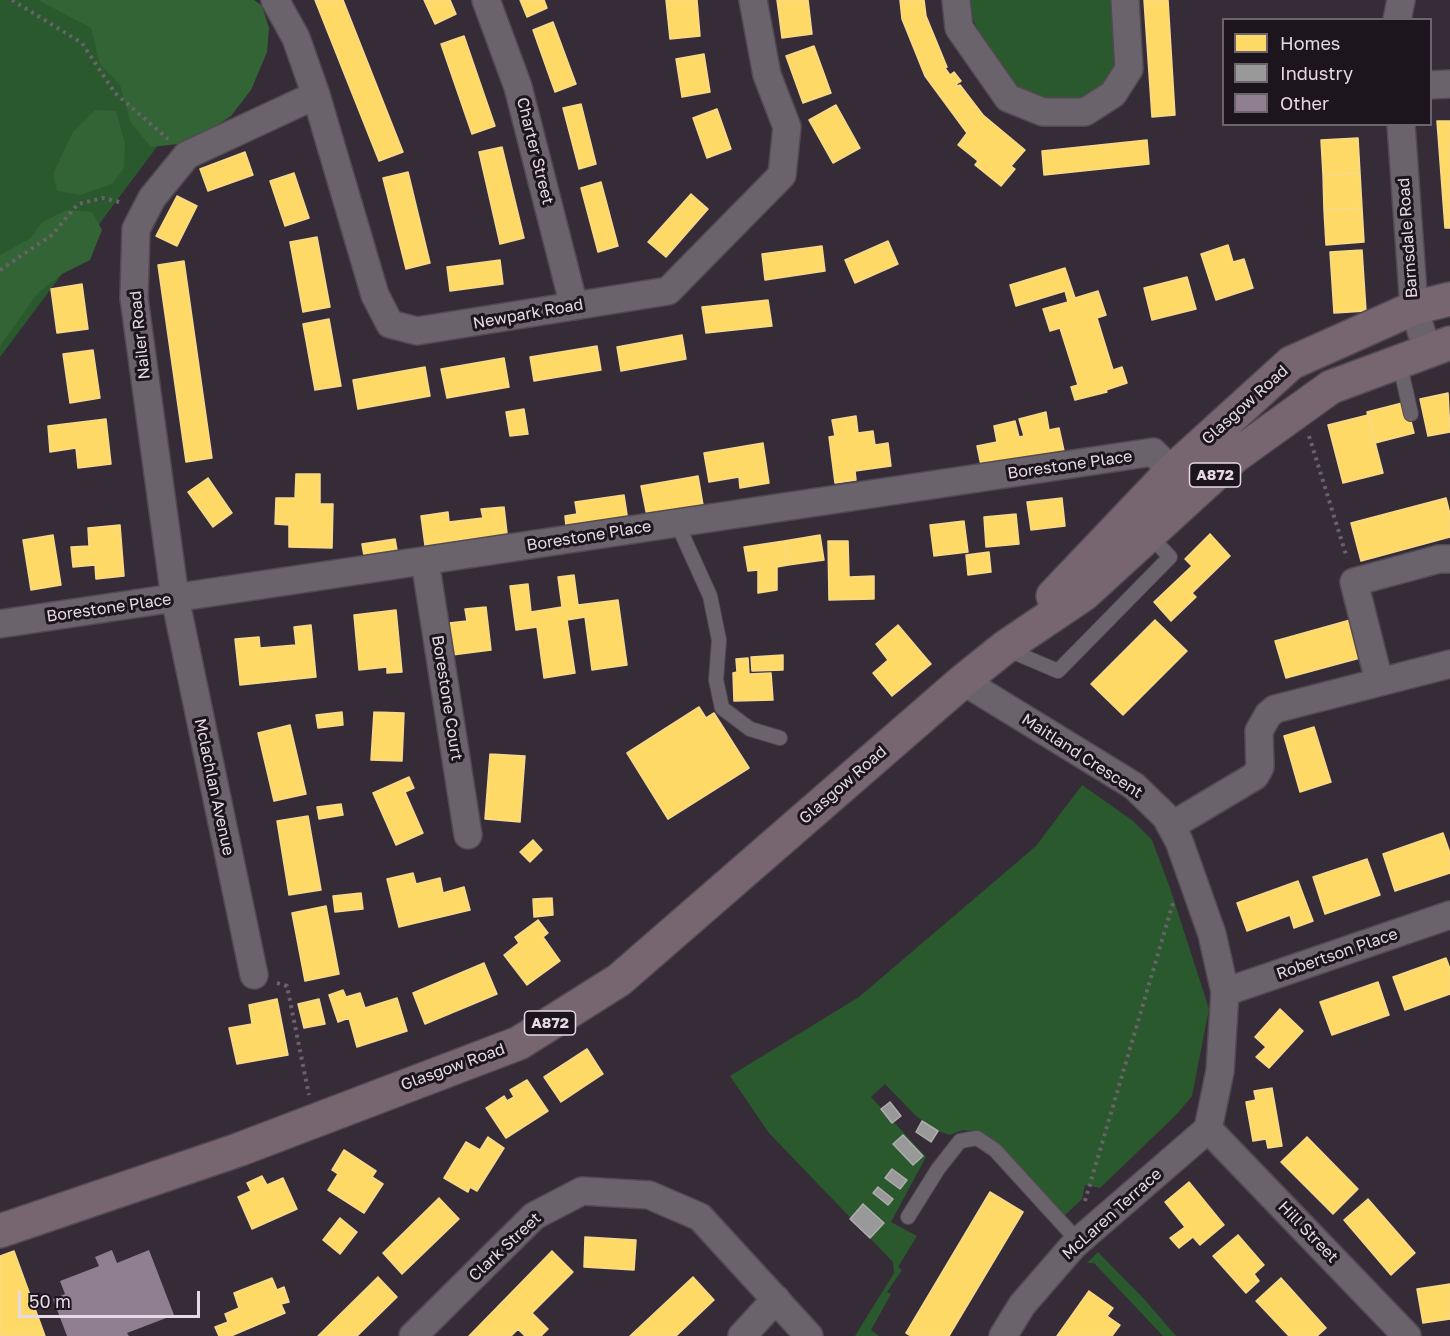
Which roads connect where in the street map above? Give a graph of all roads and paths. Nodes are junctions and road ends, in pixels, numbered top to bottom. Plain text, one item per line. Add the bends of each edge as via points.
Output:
1 (12, 0) edge
2 (275, 0) edge
3 (486, 0) edge
4 (753, 0) edge
5 (956, 0) edge
6 (1125, 0) edge
7 (1450, 84) edge
8 (1432, 85) edge
9 (316, 95) junction
10 (1401, 126) edge
11 (187, 155) junction
12 (147, 209) junction
13 (0, 270) edge
14 (1450, 299) edge
15 (574, 306) junction
16 (1414, 308) junction
17 (1425, 351) edge
18 (1412, 414) dead end
19 (1306, 428) dead end
20 (1235, 456) junction
21 (1172, 471) junction
22 (676, 523) junction
23 (1149, 535) junction
24 (1450, 559) edge
25 (425, 561) junction
26 (1354, 582) junction
27 (175, 598) junction
28 (0, 624) edge
29 (1004, 648) junction
30 (1450, 664) edge
31 (963, 681) junction
32 (1379, 681) junction
33 (780, 738) dead end
34 (1172, 826) junction
35 (468, 835) dead end
36 (1192, 878) junction
37 (1450, 915) edge
38 (254, 975) joint
39 (1225, 992) junction
40 (314, 1120) junction
41 (1208, 1129) junction
42 (908, 1217) dead end
43 (0, 1231) edge
44 (1084, 1235) junction
45 (776, 1299) junction
46 (413, 1336) edge
47 (742, 1336) edge
48 (809, 1336) edge
49 (1003, 1336) edge
50 (1407, 1336) edge

1 - 11 path via 82,43 115,93
2 - 9 street, Newpark Road via 296,38
3 - 15 street, Charter Street via 518,87
4 - 15 street, Newpark Road via 767,75 787,127 782,175 668,291
5 - 6 street via 959,28 1008,98 1043,112 1085,112 1113,94 1130,69
7 - 8 street
9 - 11 street, Nailer Road
9 - 15 street, Newpark Road via 375,295 390,324 417,331
10 - 16 street, Barnsdale Road
11 - 12 street, Nailer Road
12 - 13 path via 104,198 78,204 52,235
12 - 27 street, Nailer Road via 136,229 134,298
14 - 16 main road, Glasgow Road / A872
16 - 17 street, Barnsdale Road
16 - 21 main road, Glasgow Road / A872 via 1291,363
17 - 18 lane
17 - 20 main road, Glasgow Road / A872 via 1331,387
19 - 26 path
20 - 21 street
20 - 23 main road, Glasgow Road / A872
21 - 22 street, Borestone Place via 1153,452
21 - 29 main road, Glasgow Road / A872
22 - 25 street, Borestone Place
22 - 33 lane via 710,596 718,640 716,680 722,708 750,729
23 - 29 main road, Glasgow Road / A872 via 1084,594
23 - 29 lane via 1170,557 1058,671
24 - 26 street
25 - 27 street, Borestone Place
25 - 35 street, Borestone Court
26 - 32 street
27 - 28 street, Borestone Place
27 - 38 street, Mclachlan Avenue
29 - 31 main road, Glasgow Road / A872
30 - 32 street
31 - 34 street, Maitland Crescent via 1134,786
31 - 40 main road, Glasgow Road / A872 via 619,980 519,1042
32 - 34 street via 1275,709 1259,731 1260,767 1255,776
34 - 36 street, Maitland Crescent
36 - 39 street, Maitland Crescent via 1212,934
36 - 44 path via 1178,887 1082,1210
37 - 39 street, Robertson Place
38 - 40 path via 287,986
39 - 41 street, Maitland Crescent via 1220,1071
40 - 43 main road, Glasgow Road / A872
41 - 44 street, McLaren Terrace
41 - 50 street, Hill Street
42 - 44 lane via 960,1141 977,1138 995,1150
44 - 49 street, McLaren Terrace via 1022,1305
45 - 46 street, Clark Street via 700,1217 649,1195 582,1191 534,1216
45 - 47 street
45 - 48 street, Clark Street

